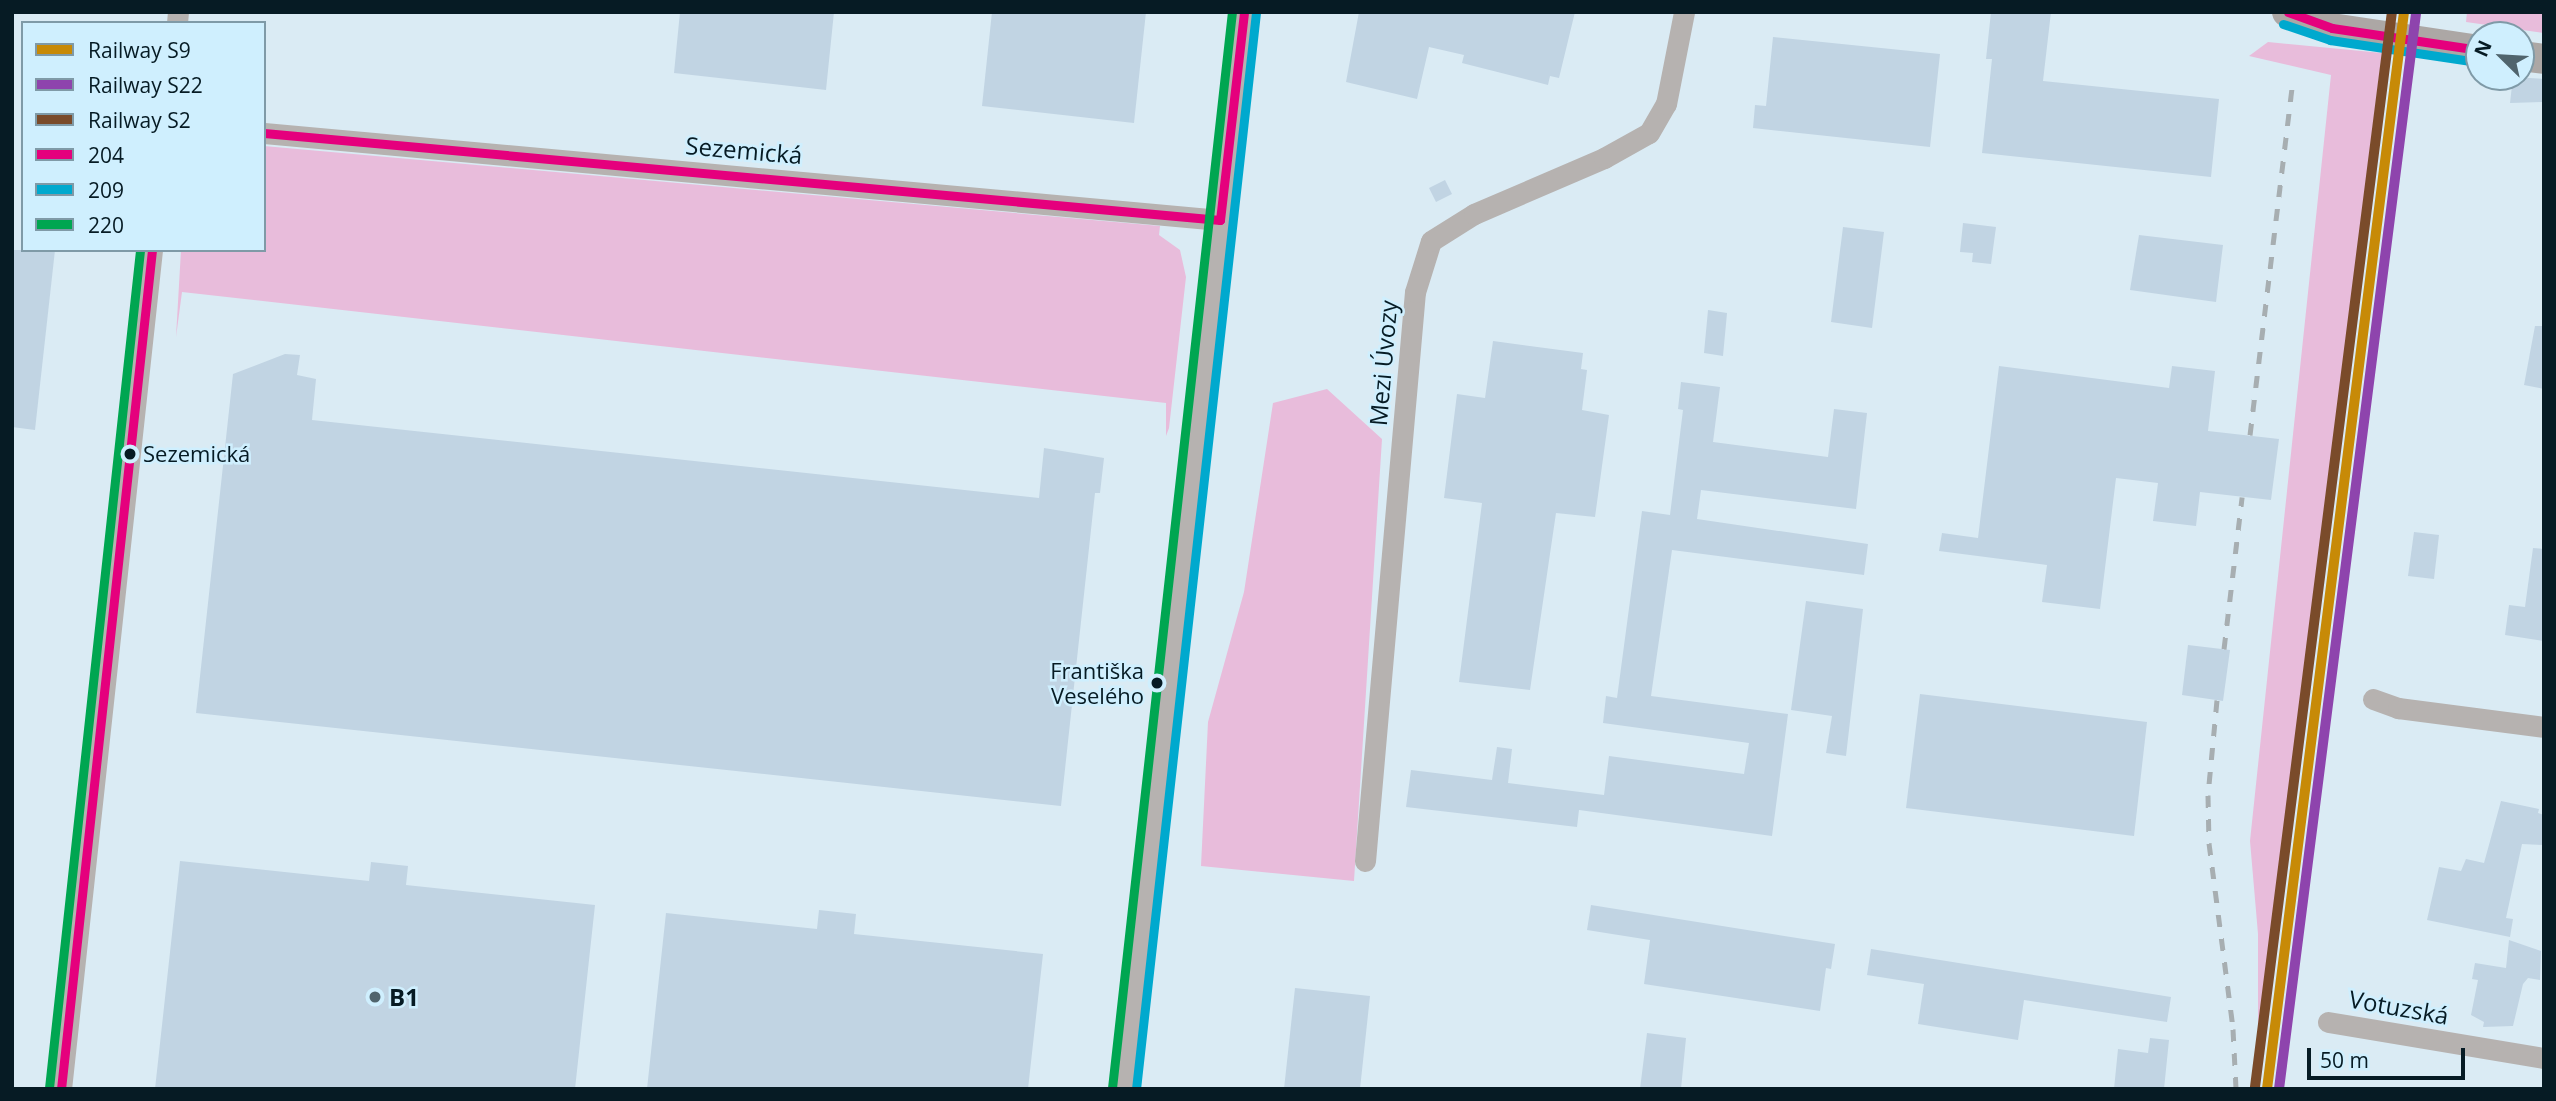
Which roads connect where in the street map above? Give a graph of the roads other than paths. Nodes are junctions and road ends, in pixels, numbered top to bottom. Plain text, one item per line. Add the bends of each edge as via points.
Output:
1 (1244, 12) edge
2 (1684, 12) edge
3 (2287, 12) edge
4 (2465, 48) edge
5 (266, 133) edge
6 (1220, 220) junction
7 (152, 252) edge
8 (2373, 699) dead end
9 (2544, 727) edge
10 (1365, 861) dead end
11 (2328, 1022) dead end
12 (2544, 1058) edge
13 (61, 1089) edge
14 (1124, 1089) edge

1 - 6 street
2 - 10 street, Mezi Úvozy via 1665,104 1649,133 1604,158 1474,214 1431,242 1415,292
3 - 4 street via 2332,28
5 - 6 street, Sezemická
6 - 14 street
7 - 13 street
8 - 9 street via 2398,708
11 - 12 street, Votuzská

